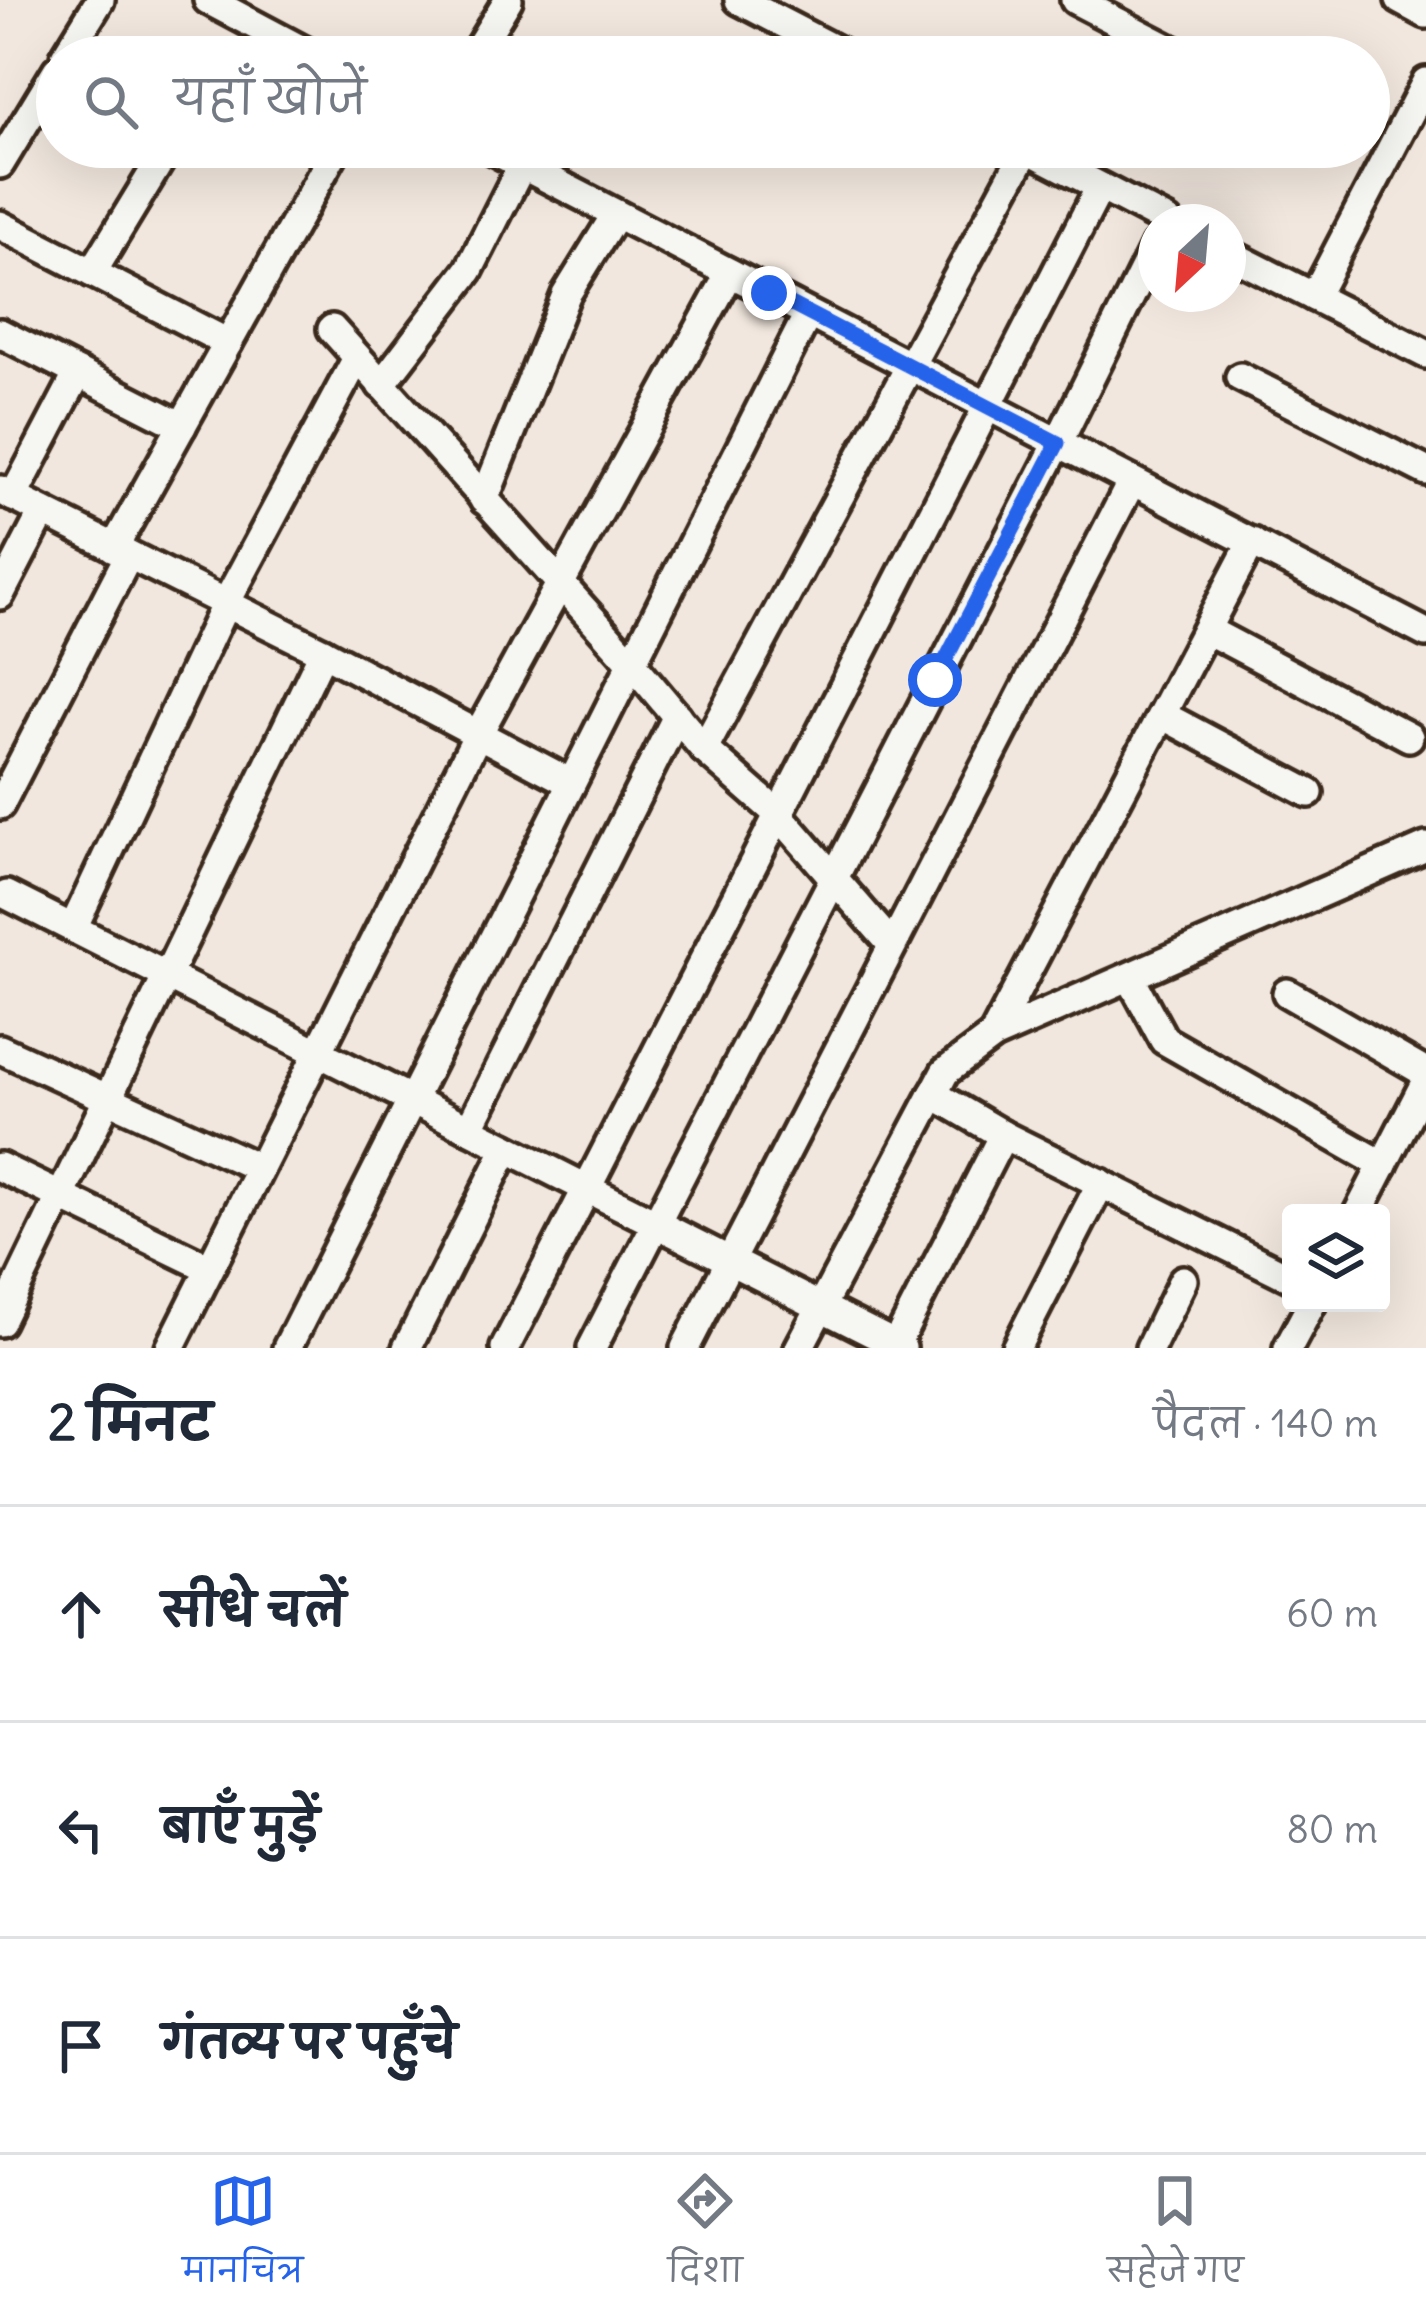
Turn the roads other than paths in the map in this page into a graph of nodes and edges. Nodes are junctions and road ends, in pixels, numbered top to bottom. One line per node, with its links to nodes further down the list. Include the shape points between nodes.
1 (100, 0): 9 (street)
2 (208, 0): 7 (street)
3 (508, 0): 11 (street)
4 (739, 0): 12 (street)
5 (1075, 0): 13 (street)
6 (1400, 0): 8 (street)
7 (252, 10): 10 (street)
8 (1426, 14)
9 (78, 36)
10 (287, 36)
11 (486, 36)
12 (808, 36)
13 (1144, 36)
14 (1426, 82): 16 (street)
15 (36, 105): 17 (street)
16 (1390, 150)
17 (0, 164)
18 (156, 168): 30 (street)
19 (326, 168): 37 (street)
20 (521, 168): 43 (street, via 469,270)
21 (529, 168): 27 (street)
22 (1014, 168): 40 (street)
23 (1063, 168): 25 (street)
24 (1381, 168): 33 (street)
25 (1100, 187): 26 (street); 44 (street)
26 (1138, 207)
27 (616, 214): 31 (street); 50 (street, via 566,295)
28 (0, 225): 30 (street)
29 (1246, 262): 33 (street)
30 (92, 273): 37 (street)
31 (730, 273): 34 (street); 54 (street)
32 (1138, 281): 46 (street)
33 (1314, 296): 38 (street)
34 (808, 314): 40 (street); 60 (street)
35 (332, 329): 39 (street)
36 (0, 333): 41 (street)
37 (228, 343): 45 (street)
38 (1426, 354)
39 (357, 358): 43 (street); 56 (street)
40 (909, 365): 44 (street); 65 (street)
41 (78, 373): 45 (street); 49 (street)
42 (1240, 377): 47 (street)
43 (381, 385): 50 (street)
44 (988, 406): 46 (street); 69 (street)
45 (182, 426): 53 (street)
46 (1058, 443): 48 (street); 71 (street)
47 (1426, 471)
48 (1132, 482): 52 (street); 74 (street)
49 (6, 494): 51 (street)
50 (484, 500): 54 (street)
51 (44, 512): 53 (street); 55 (street)
52 (1252, 542): 57 (street); 58 (street)
53 (122, 552): 56 (street); 68 (street)
54 (561, 585): 60 (street); 63 (street)
55 (0, 595)
56 (226, 604): 59 (street); 73 (street)
57 (1207, 630): 61 (street); 64 (street)
58 (1426, 632)
59 (323, 652): 63 (street); 75 (street)
60 (632, 663): 62 (street); 66 (street)
61 (1162, 715): 67 (street); 78 (street)
62 (676, 716): 65 (street); 85 (street)
63 (478, 734): 66 (street); 80 (street)
64 (1409, 737)
65 (704, 748): 69 (street)
66 (571, 783): 84 (street)
67 (1309, 793)
68 (0, 805)
69 (778, 814): 71 (street); 92 (street)
70 (1426, 847): 76 (street)
71 (833, 877): 74 (street); 95 (street)
72 (8, 895): 73 (street)
73 (73, 928): 75 (street)
74 (892, 945): 96 (street)
75 (167, 976): 80 (street); 83 (street)
76 (1131, 979): 78 (street); 88 (street, via 1164,1040)
77 (1287, 993): 81 (street)
78 (993, 1036): 82 (street, via 945,1072)
79 (0, 1048): 83 (street)
80 (317, 1052): 84 (street); 90 (street)
81 (1426, 1077): 88 (street)
82 (933, 1094): 86 (street); 100 (street)
83 (108, 1099): 90 (street); 93 (street)
84 (410, 1099): 85 (street); 105 (street)
85 (469, 1129): 87 (street)
86 (1003, 1135): 91 (street); 103 (street)
87 (507, 1148): 92 (street); 106 (street)
88 (1383, 1165): 94 (street)
89 (0, 1167): 93 (street)
90 (259, 1168): 97 (street)
91 (1101, 1183): 98 (street); 111 (street)
92 (587, 1188): 95 (street); 107 (street)
93 (61, 1197): 97 (street); 102 (street)
94 (1363, 1204)
95 (655, 1223): 96 (street); 108 (street)
96 (729, 1260): 100 (street); 109 (street)
97 (209, 1268): 104 (street)
98 (1282, 1274)
99 (1183, 1280): 112 (street)
100 (820, 1306): 103 (street); 110 (street)
101 (1307, 1312): 113 (street)
102 (0, 1322)
103 (897, 1347)
104 (170, 1348)
105 (287, 1348)
106 (407, 1348)
107 (505, 1348)
108 (592, 1348)
109 (685, 1348)
110 (799, 1348)
111 (1016, 1348)
112 (1150, 1348)
113 (1288, 1348)

